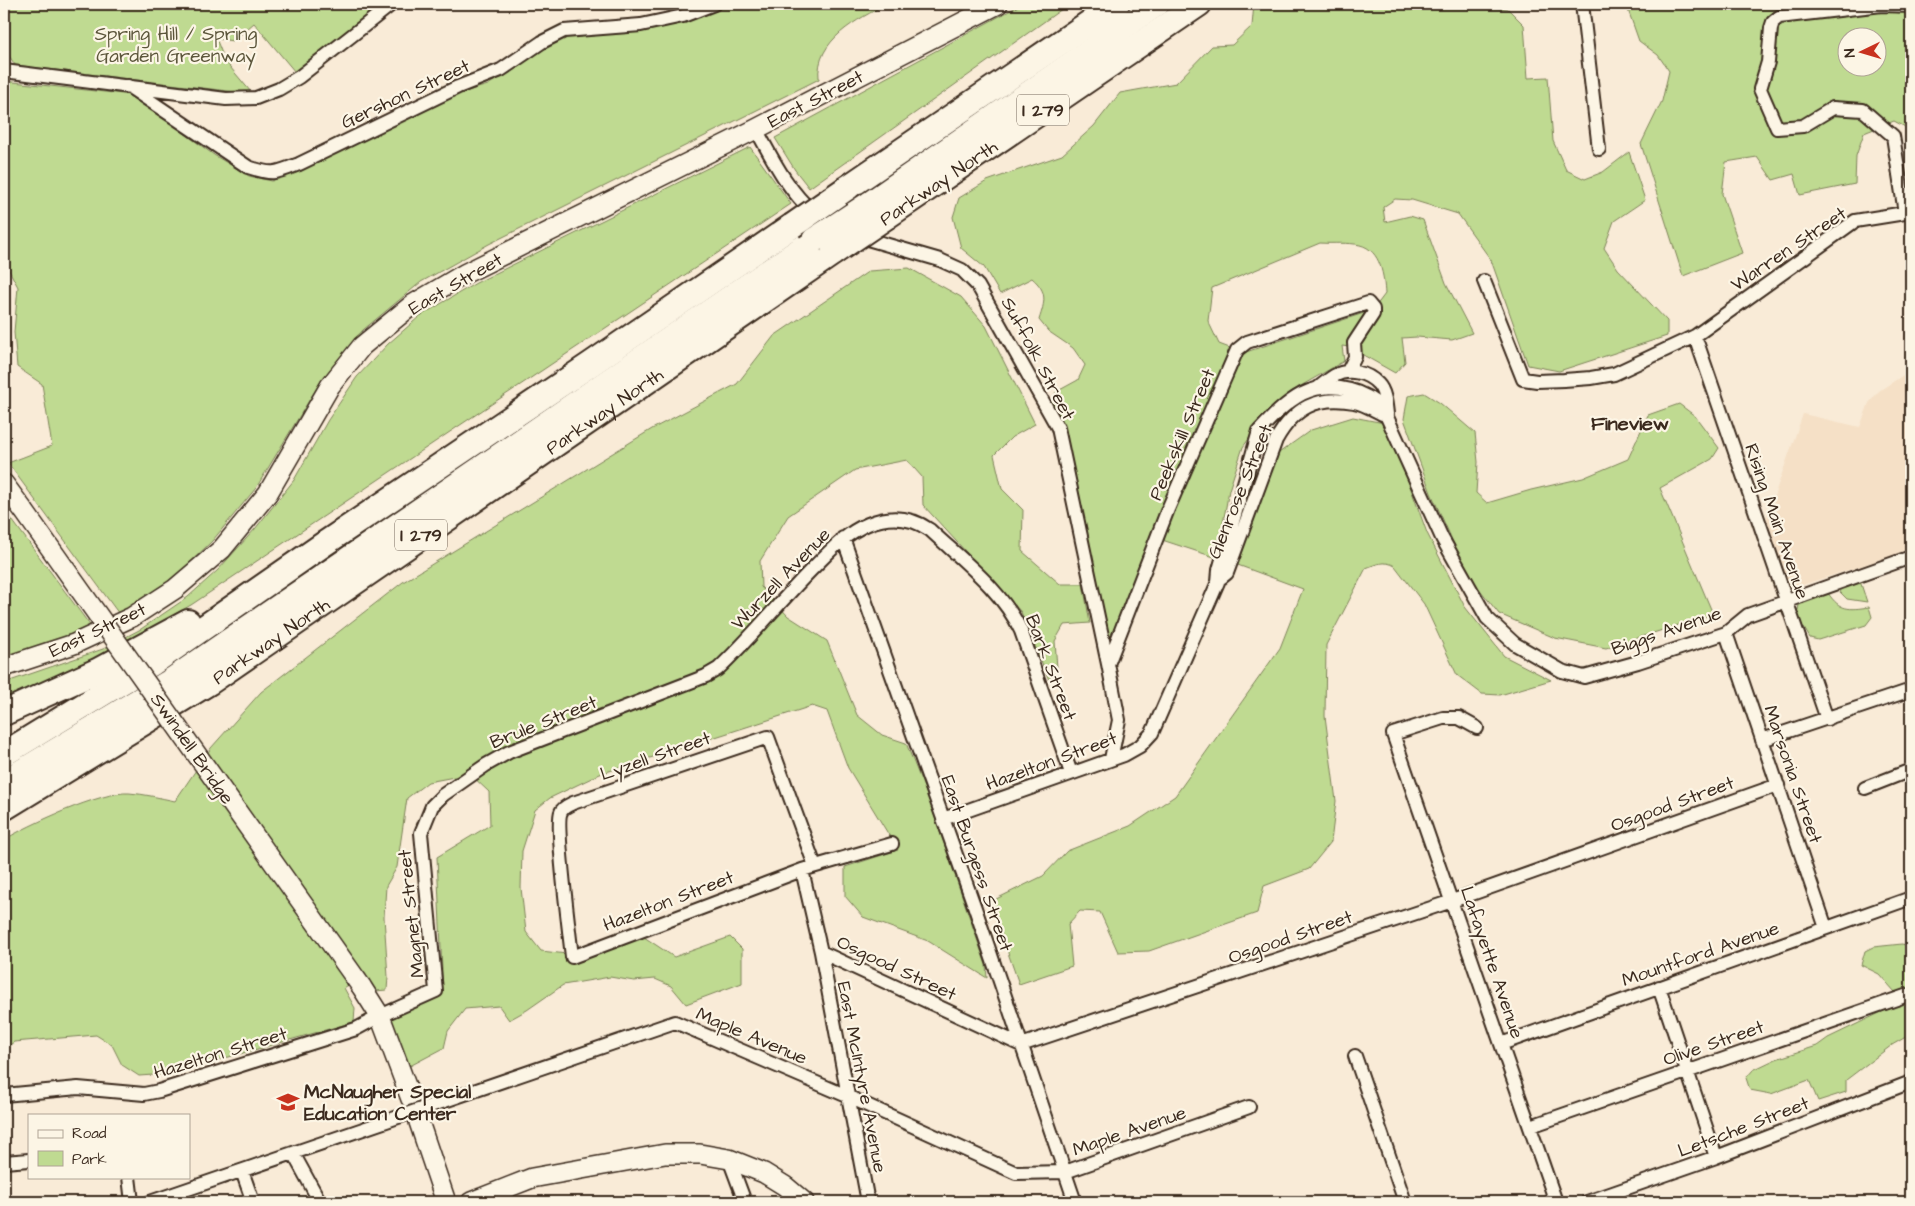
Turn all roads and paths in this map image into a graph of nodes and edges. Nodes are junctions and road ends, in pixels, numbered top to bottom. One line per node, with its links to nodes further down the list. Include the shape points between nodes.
1 (392, 4): 10 (street, via 299,77 256,98 226,99)
2 (714, 4): 10 (street, Gershon Street, via 682,16 641,25 564,31 501,70 458,87 276,174 248,167)
3 (998, 4): 11 (main road, East Street)
4 (1117, 4): 23 (highway, I 279, bridge)
5 (1157, 4): 13 (highway)
6 (1199, 4): 13 (highway, Parkway North / I 279)
7 (1582, 4): 12 (street)
8 (1911, 6): 14 (street, via 1882,5 1779,17 1771,28 1768,62 1760,89 1777,128 1803,126 1833,108 1863,110 1893,136)
9 (4, 71): 10 (street)
10 (128, 86)
11 (756, 128): 28 (street, Suffolk Street, via 779,172 799,199 826,224 870,241 940,260 962,270 978,286 1058,428); 29 (main road, East Street, via 466,273 412,305 362,346 330,386 268,493 222,549 175,589 132,617 74,644)
12 (1599, 149)
13 (878, 210): 41 (highway, bridge, via 814,240 170,682); 44 (highway, Parkway North / I 279, bridge, via 833,254 210,682)
14 (1908, 212): 16 (street, Warren Street, via 1855,221)
15 (1484, 281): 16 (street, Warren Street, via 1523,378 1564,380 1614,374)
16 (1695, 336): 26 (street, Rising Main Avenue)
17 (1348, 371): 18 (street, via 1334,376); 19 (street, via 1367,375 1379,384); 28 (street, Peekskill Street, via 1355,357 1354,343 1373,314 1374,310 1368,303 1247,342 1237,350 1168,509)
18 (1318, 388): 19 (street, Glenrose Street, via 1352,390 1377,403); 25 (street, Glenrose Street, via 1289,402 1259,432)
19 (1388, 417): 25 (street, Glenrose Street, via 1355,402 1320,402 1295,413 1276,440 1227,573); 31 (street, Glenrose Street, via 1442,538 1487,618 1515,644 1562,671)
20 (4, 484): 58 (main road, Swindell Bridge, bridge)
21 (918, 522): 22 (street, Wurzell Avenue, via 885,520 868,524); 40 (street, Bark Street, via 1003,600 1014,615)
22 (843, 538): 30 (street, Wurzell Avenue, via 727,661); 45 (street, East Burgess Street)
23 (324, 544): 33 (highway, via 300,548 210,609 155,641); 37 (highway, I 279, via 153,663)
24 (1911, 557): 26 (street, Biggs Avenue)
25 (1218, 582): 38 (street, Hazelton Street, via 1152,733 1132,751)
26 (1786, 601): 27 (street, Biggs Avenue, via 1748,615); 34 (street, Rising Main Avenue)
27 (1726, 633): 31 (street, Biggs Avenue); 36 (street, Marsonia Street)
28 (1108, 664): 38 (street, Suffolk Street, via 1119,720)
29 (4, 667)
30 (706, 676): 46 (street, Brule Street, via 509,752 437,800)
31 (1584, 677)
32 (1911, 690): 34 (street)
33 (4, 713)
34 (1827, 719): 36 (street)
35 (1477, 728): 51 (street, Lafayette Avenue, via 1458,718 1444,718 1393,734)
36 (1762, 740): 42 (street, Marsonia Street)
37 (4, 754)
38 (1111, 759): 40 (street, Hazelton Street)
39 (1911, 770): 43 (street)
40 (1072, 773): 45 (street, Hazelton Street)
41 (4, 782)
42 (1778, 785): 51 (street, Osgood Street); 52 (street, Marsonia Street)
43 (1864, 788)
44 (4, 808)
45 (943, 819): 60 (street, East Burgess Street)
46 (421, 833): 56 (street, Magnet Street)
47 (892, 844): 48 (street, Hazelton Street)
48 (815, 866): 49 (street, Hazelton Street); 54 (street, Lyzell Street, via 768,736 574,803 564,808 560,816)
49 (802, 870): 53 (street, East McIntyre Avenue); 54 (street, Hazelton Street)
50 (1911, 898): 52 (street, Mountford Avenue)
51 (1452, 901): 59 (street, Lafayette Avenue); 60 (street, Osgood Street)
52 (1826, 928): 55 (street, Mountford Avenue)
53 (821, 952): 60 (street, Osgood Street); 65 (street, East McIntyre Avenue)
54 (572, 957)
55 (1659, 987): 59 (street, Mountford Avenue); 62 (street)
56 (436, 990): 58 (street, Hazelton Street)
57 (1908, 995): 62 (street, Olive Street)
58 (380, 1016): 64 (street, Hazelton Street, via 356,1029 159,1091 144,1094 78,1088); 67 (main road, Swindell Bridge)
59 (1501, 1044): 68 (street, Lafayette Avenue)
60 (1021, 1045): 75 (street, East Burgess Street)
61 (1355, 1056): 87 (street)
62 (1686, 1071): 68 (street, Olive Street); 70 (street)
63 (1911, 1082): 70 (street, Letsche Street)
64 (4, 1095)
65 (847, 1096): 67 (street, Maple Avenue, via 675,1022); 75 (street, Maple Avenue, via 1016,1172); 85 (street, East McIntyre Avenue)
66 (1249, 1107): 75 (street, Maple Avenue)
67 (415, 1111): 69 (street, Maple Avenue); 81 (main road, Swindell Bridge)
68 (1531, 1126): 88 (street, Lafayette Avenue)
69 (293, 1153): 74 (street, Maple Avenue); 80 (street)
70 (1716, 1157): 89 (street, Letsche Street)
71 (730, 1159): 82 (main road, via 700,1154 665,1154 532,1178); 83 (street); 84 (main road, via 764,1173)
72 (28, 1160): 73 (street)
73 (4, 1162)
74 (242, 1170): 78 (street, Maple Avenue); 79 (street)
75 (1065, 1172): 86 (street, East Burgess Street)
76 (129, 1178): 77 (street)
77 (132, 1202)
78 (150, 1202)
79 (253, 1202)
80 (320, 1202)
81 (446, 1202)
82 (471, 1202)
83 (745, 1202)
84 (804, 1202)
85 (868, 1202)
86 (1075, 1202)
87 (1405, 1202)
88 (1556, 1202)
89 (1587, 1202)

